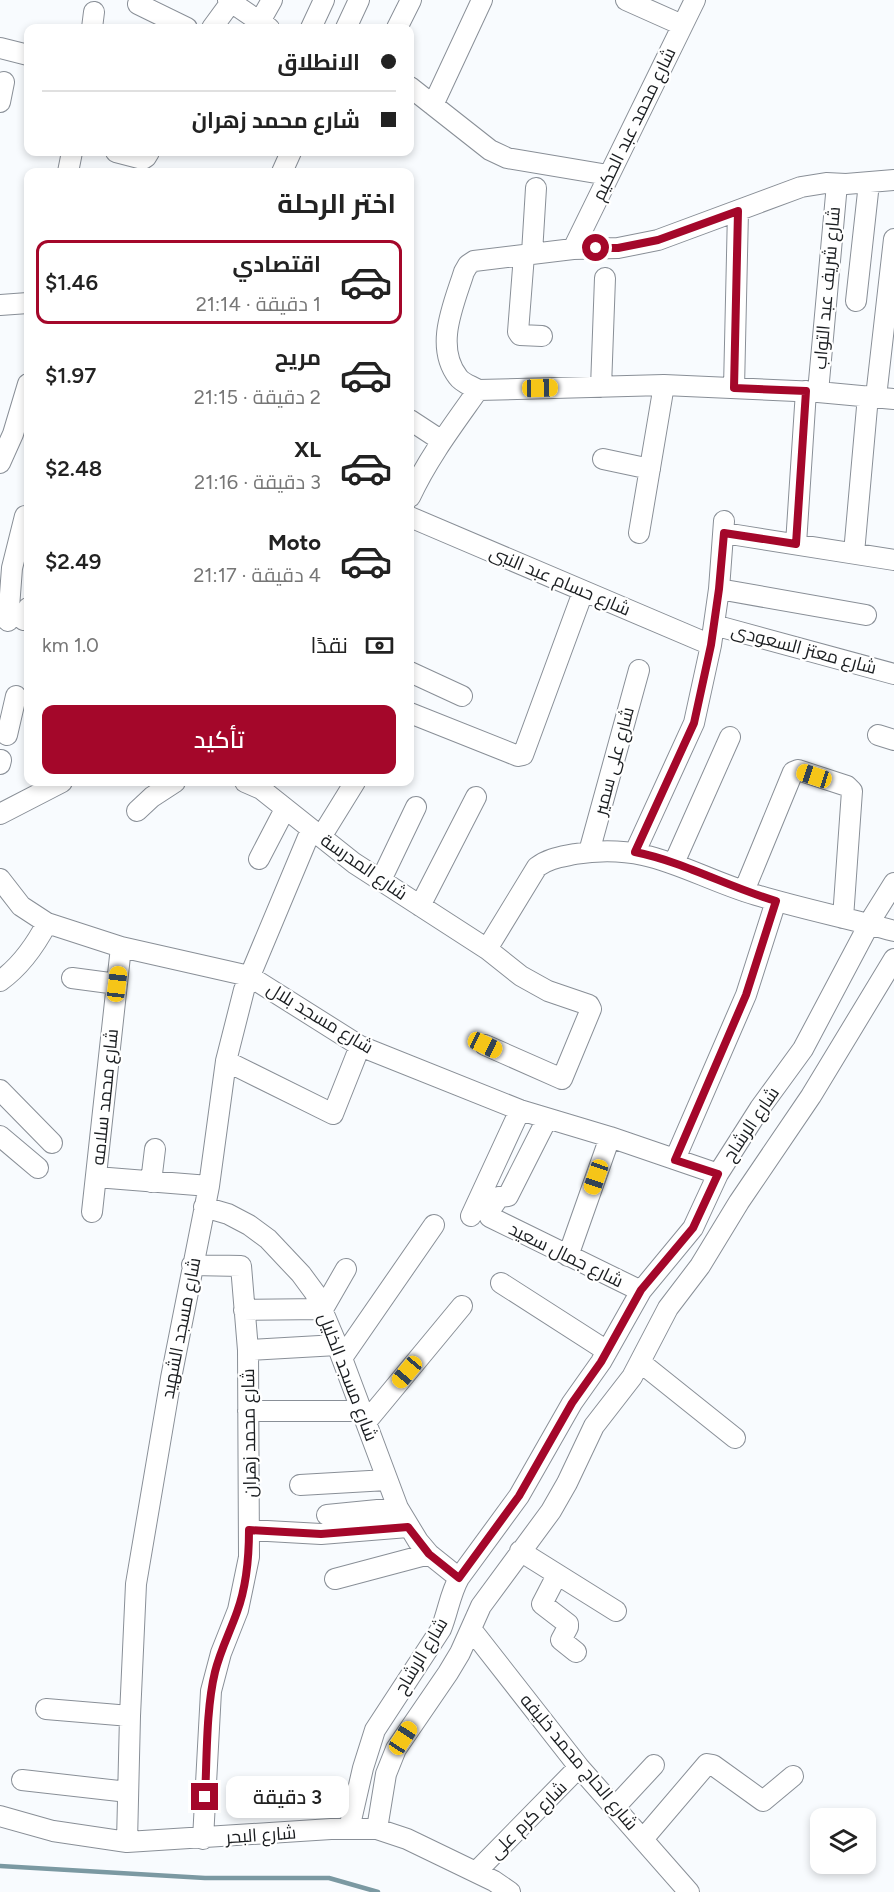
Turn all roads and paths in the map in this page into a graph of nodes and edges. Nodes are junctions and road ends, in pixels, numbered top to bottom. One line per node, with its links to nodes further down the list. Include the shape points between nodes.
1 (272, 0): 13 (street)
2 (324, 0): 14 (street)
3 (359, 0): 15 (street)
4 (411, 0): 16 (street)
5 (482, 0): 23 (street)
6 (626, 0): 17 (street)
7 (695, 0): 17 (street, شارع محمد عبد الحكيم)
8 (229, 1): 11 (street); 12 (street)
9 (138, 4): 10 (street)
10 (180, 24)
11 (215, 24)
12 (261, 24)
13 (266, 24)
14 (313, 24)
15 (348, 24)
16 (399, 24)
17 (682, 25): 26 (street, شارع محمد عبد الحكيم)
18 (0, 48): 19 (street)
19 (24, 54)
20 (4, 82): 22 (street)
21 (414, 90): 23 (street)
22 (0, 102)
23 (433, 105): 26 (street, via 490,150 507,158)
24 (131, 156): 25 (street)
25 (146, 156)
26 (608, 176): 33 (street, شارع محمد عبد الحكيم)
27 (894, 180): 28 (street)
28 (869, 183): 29 (street); 36 (street)
29 (837, 184): 31 (street, via 801,187); 44 (street, شارع شريف عبد التواب)
30 (536, 188): 34 (street)
31 (738, 211): 33 (street, via 658,240 618,248); 42 (street)
32 (894, 239): 46 (street)
33 (573, 249): 34 (street)
34 (528, 254): 39 (street, via 518,332); 43 (street, via 474,261 464,272 446,338 449,359 459,379)
35 (605, 278): 41 (street)
36 (856, 301)
37 (24, 303): 38 (street)
38 (0, 305)
39 (542, 336)
40 (664, 386): 41 (street); 42 (street); 52 (street)
41 (601, 387): 43 (street)
42 (734, 388): 44 (street)
43 (478, 390): 49 (street)
44 (812, 392): 46 (street); 57 (street, شارع شريف عبد التواب)
45 (24, 393): 48 (street)
46 (879, 397): 58 (street)
47 (414, 423): 49 (street)
48 (6, 432): 51 (street)
49 (442, 441): 53 (street)
50 (603, 459): 52 (street)
51 (0, 463)
52 (650, 469): 55 (street)
53 (414, 474)
54 (414, 519): 61 (street, شارع حسام عبد النبى)
55 (639, 533)
56 (23, 544): 63 (street, via 12,568)
57 (796, 544): 58 (street); 60 (street, via 724,527)
58 (854, 554): 59 (street)
59 (894, 560)
60 (719, 589): 62 (street); 64 (street)
61 (583, 592): 65 (street, شارع حسام عبد النبى); 71 (street, via 524,753 518,756)
62 (866, 615)
63 (20, 616)
64 (714, 625): 65 (street); 68 (street, شارع معتز السعودى)
65 (711, 645): 85 (street, via 694,723)
66 (639, 670): 84 (street, شارع على سمير)
67 (414, 674): 70 (street)
68 (894, 674)
69 (15, 696): 72 (street)
70 (462, 696)
71 (414, 715)
72 (7, 735)
73 (730, 737): 87 (street)
74 (54, 786): 82 (street)
75 (169, 786): 81 (street)
76 (258, 786): 80 (street, شارع المدرسة)
77 (352, 786): 83 (street, شارع مسجد الشهيد)
78 (476, 797): 93 (street)
79 (416, 807): 89 (street)
80 (285, 809): 83 (street, شارع المدرسة); 86 (street)
81 (137, 811)
82 (0, 814)
83 (316, 834): 89 (street, شارع المدرسة); 100 (street, شارع مسجد الشهيد)
84 (589, 852): 85 (street); 98 (street, via 547,860 537,867)
85 (635, 852): 87 (street)
86 (259, 859)
87 (674, 863): 91 (street)
88 (0, 879): 95 (street, شارع مسجد بلال, via 21,906)
89 (381, 880): 93 (street, شارع المدرسة)
90 (894, 883): 96 (street, شارع الرشاح)
91 (744, 891): 92 (street); 94 (street, via 793,772 798,770 852,791)
92 (776, 901): 94 (street); 114 (street, via 746,995)
93 (420, 906): 98 (street, شارع المدرسة)
94 (843, 918): 96 (street)
95 (47, 923): 97 (street, شارع مسجد بلال); 102 (street, via 24,960)
96 (880, 927): 116 (street, شارع الرشاح)
97 (121, 947): 100 (street, شارع مسجد بلال); 103 (street, شارع محمد سلامه)
98 (487, 949): 104 (street, شارع المدرسة, via 521,976 548,991 589,1005 591,1011 562,1079)
99 (894, 959): 135 (street, شارع الرشاح, via 812,1096 668,1308)
100 (249, 976): 105 (street, شارع مسجد بلال); 106 (street, شارع مسجد الشهيد)
101 (72, 978): 103 (street)
102 (0, 981)
103 (117, 984): 117 (street, شارع محمد سلامه)
104 (485, 1045)
105 (360, 1046): 106 (street, via 333,1114); 108 (street, شارع مسجد بلال)
106 (226, 1061): 119 (street, شارع مسجد الشهيد)
107 (0, 1090): 112 (street)
108 (520, 1110): 109 (street, شارع مسجد بلال); 122 (street)
109 (546, 1119): 111 (street, شارع مسجد بلال); 124 (street, شارع جمال سعيد, via 508,1196 499,1197 489,1215)
110 (0, 1136): 115 (street)
111 (610, 1137): 114 (street, شارع مسجد بلال); 124 (street)
112 (52, 1143)
113 (155, 1149): 118 (street)
114 (675, 1160): 116 (street, شارع مسجد بلال)
115 (38, 1168)
116 (718, 1174): 128 (street, شارع الرشاح, via 693,1228)
117 (96, 1177): 118 (street); 121 (street, شارع محمد سلامه)
118 (151, 1182): 119 (street)
119 (209, 1186): 120 (street, شارع مسجد الشهيد)
120 (204, 1207): 125 (street, شارع مسجد الشهيد); 130 (street, شارع مسجد الخليل, via 228,1214 268,1239 301,1274)
121 (92, 1212)
122 (471, 1216)
123 (434, 1225): 133 (street)
124 (568, 1256): 128 (street, شارع جمال سعيد)
125 (192, 1265): 131 (street, شارع محمد زهران, via 241,1266); 154 (street, شارع مسجد الشهيد, via 137,1577)
126 (346, 1269): 130 (street)
127 (501, 1283): 134 (street)
128 (641, 1290): 134 (street, شارع الرشاح)
129 (462, 1306): 137 (street)
130 (323, 1309): 131 (street); 133 (street, شارع مسجد الخليل)
131 (244, 1310): 132 (street, شارع محمد زهران)
132 (248, 1350): 133 (street); 136 (street, شارع محمد زهران)
133 (340, 1352): 137 (street, شارع مسجد الخليل)
134 (605, 1359): 135 (street); 149 (street, شارع الرشاح, via 572,1403)
135 (633, 1371): 138 (street); 145 (street, شارع الرشاح, via 594,1426 551,1511)
136 (249, 1411): 137 (street); 144 (street, شارع محمد زهران)
137 (364, 1416): 139 (street, شارع مسجد الخليل)
138 (735, 1438)
139 (387, 1480): 140 (street); 141 (street, شارع مسجد الخليل)
140 (300, 1485)
141 (398, 1508): 142 (street); 143 (street, شارع مسجد الخليل)
142 (327, 1515)
143 (408, 1527): 144 (street, via 321,1534); 146 (street, شارع مسجد الخليل)
144 (249, 1530): 165 (street, شارع محمد زهران, via 245,1584 211,1691)
145 (520, 1551): 147 (street); 149 (street, شارع الرشاح)
146 (429, 1554): 148 (street); 149 (street, شارع مسجد الخليل)
147 (557, 1575): 150 (street); 152 (street, via 542,1604 568,1623 561,1640)
148 (335, 1578)
149 (465, 1593): 151 (street, شارع الرشاح); 157 (street, شارع الرشاح, via 375,1730)
150 (616, 1611)
151 (471, 1629): 156 (street, شارع الحاج محمد خليفه); 157 (street, شارع الرشاح, via 448,1673 396,1749)
152 (576, 1652)
153 (46, 1709): 154 (street)
154 (130, 1716): 160 (street, شارع مسجد الشهيد)
155 (654, 1765): 161 (street)
156 (579, 1767): 161 (street, شارع الحاج محمد خليفه); 168 (street, شارع كرم على)
157 (374, 1771): 163 (street, شارع الرشاح); 164 (street, شارع الرشاح)
158 (793, 1776): 166 (street, via 763,1801 707,1764)
159 (22, 1780): 160 (street)
160 (128, 1792): 167 (street, شارع مسجد الشهيد)
161 (615, 1807): 166 (street, شارع الحاج محمد خليفه)
162 (0, 1816): 167 (street, شارع البحر, via 53,1832)
163 (349, 1829): 164 (street, شارع البحر); 165 (street, شارع البحر)
164 (377, 1829): 168 (street, شارع البحر)
165 (203, 1839): 167 (street, شارع البحر)
166 (643, 1839): 170 (street, شارع الحاج محمد خليفه)
167 (127, 1842)
168 (476, 1872): 169 (street, شارع البحر)
169 (510, 1892)
170 (689, 1892)

